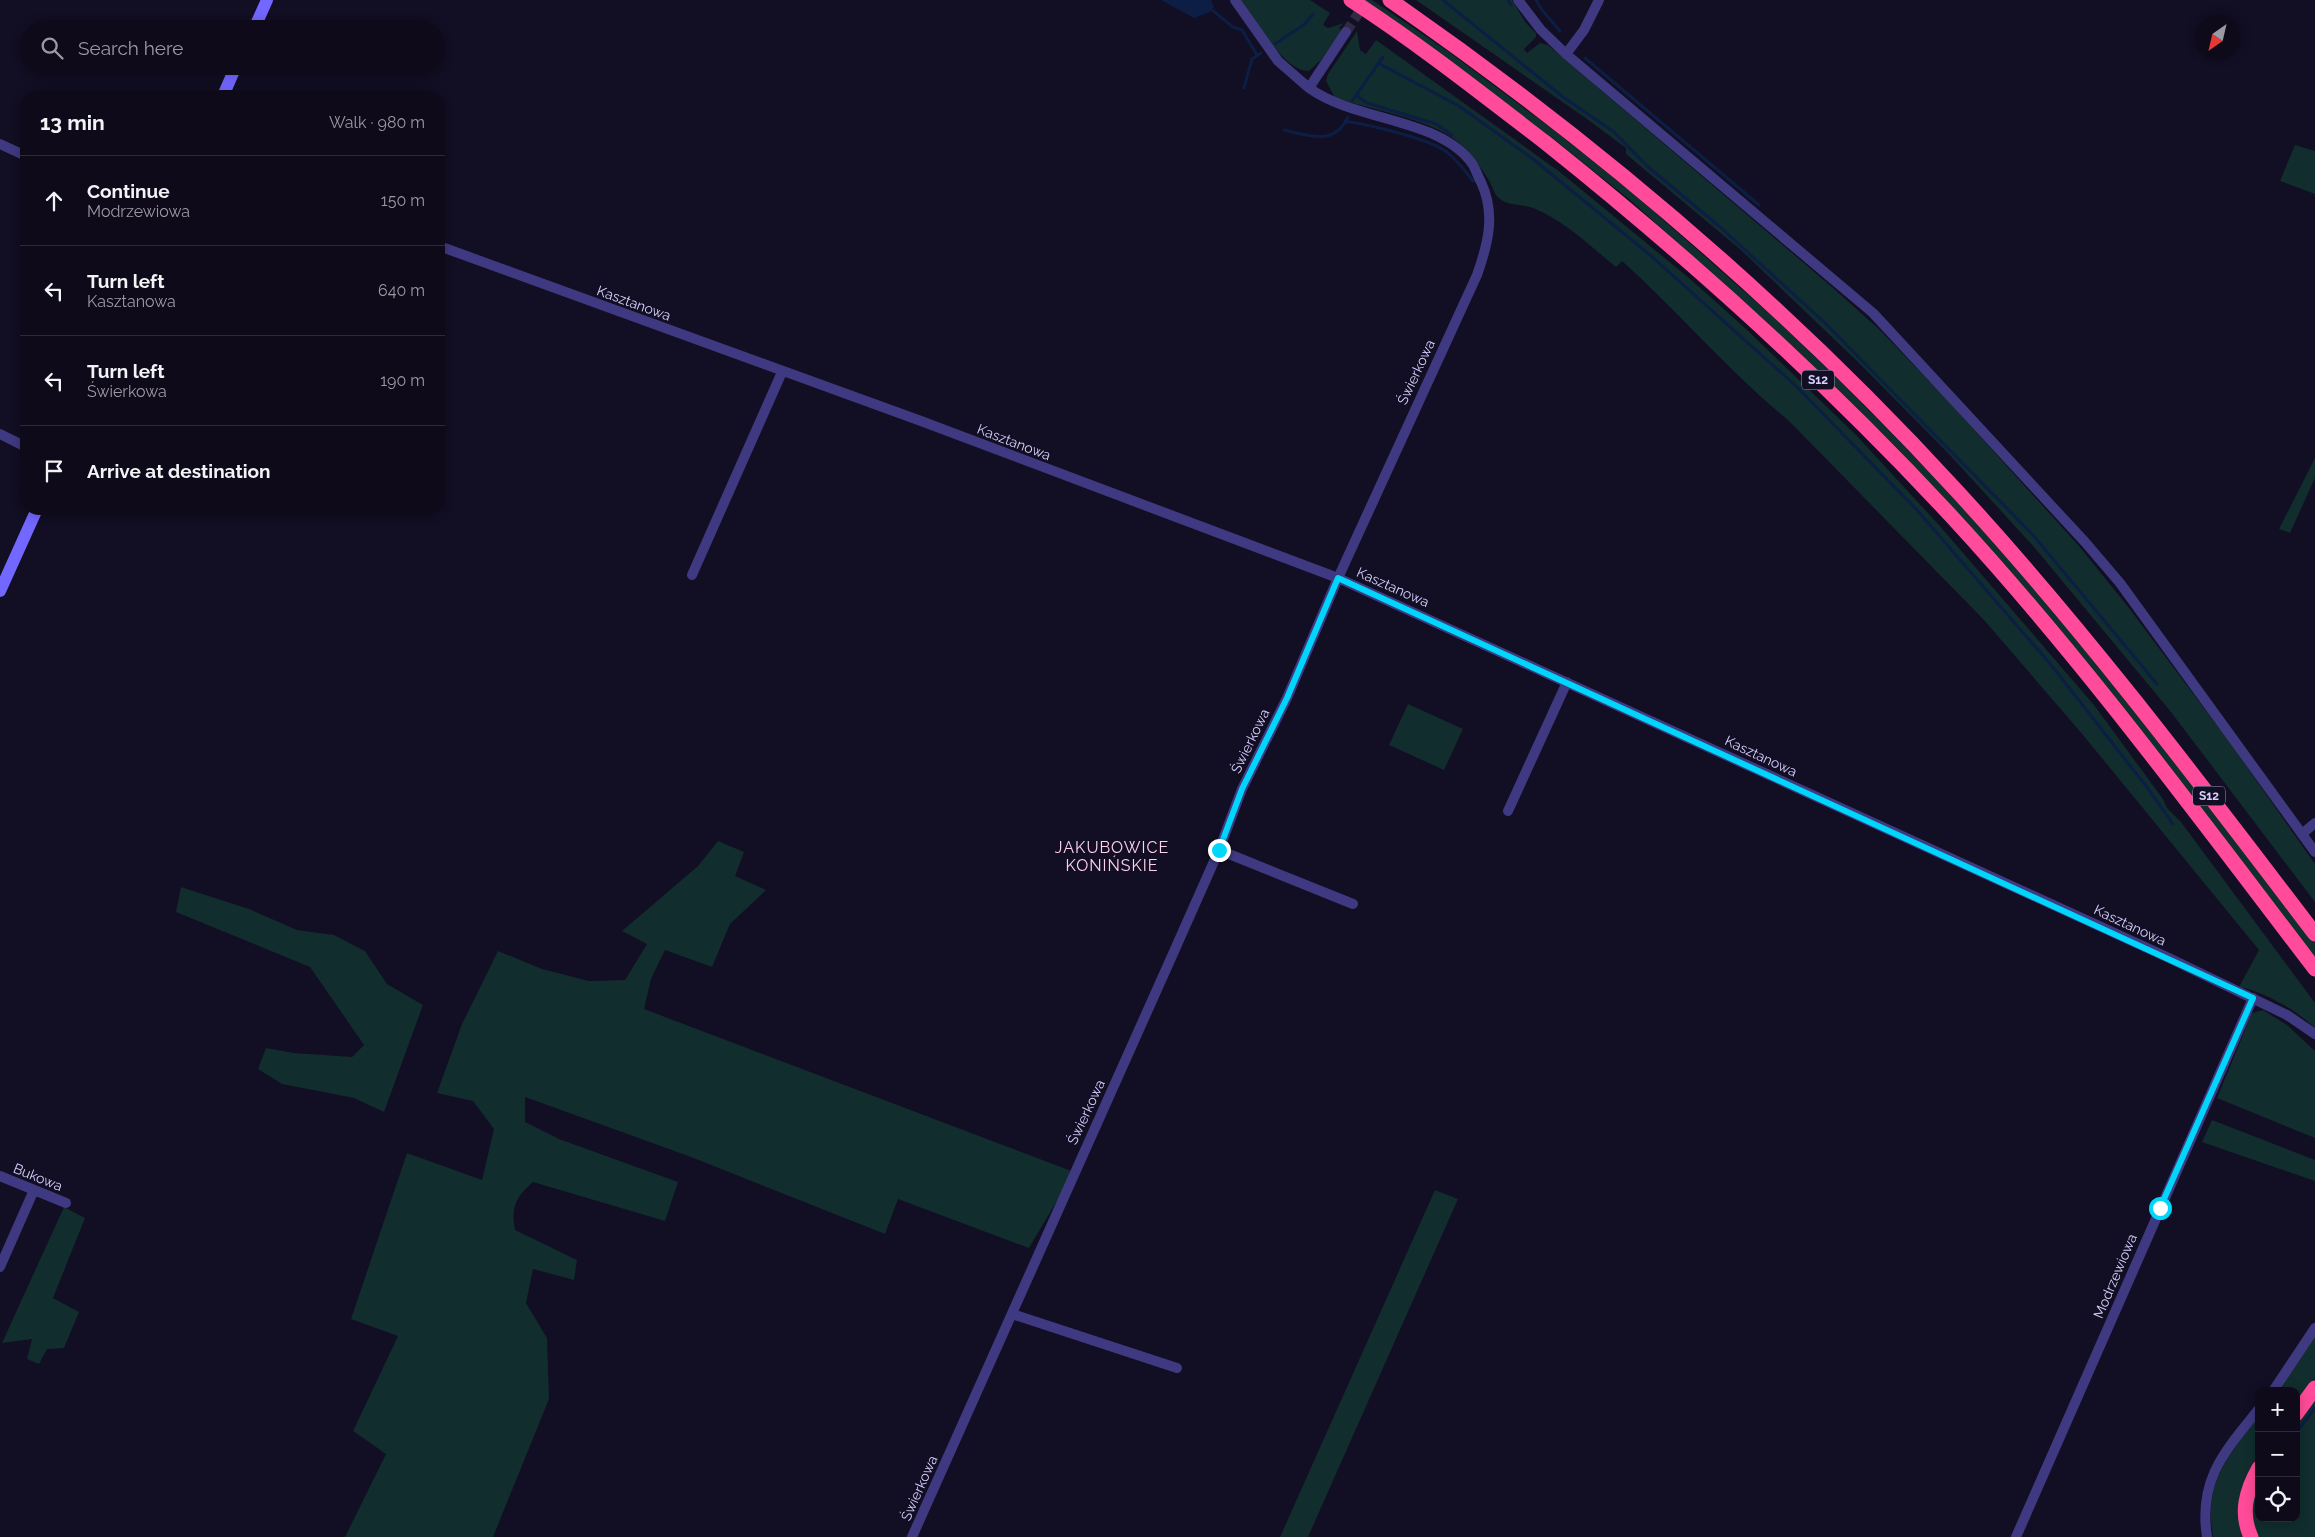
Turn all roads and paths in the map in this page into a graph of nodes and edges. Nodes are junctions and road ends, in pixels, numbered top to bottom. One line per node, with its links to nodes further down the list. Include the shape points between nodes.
1 (267, 0): 7 (street)
2 (1235, 0): 11 (street, Świerkowa, via 1278,61)
3 (1351, 0): 31 (highway, S12, via 1464,79 1617,201 1753,319 1848,410 1952,517 2050,630)
4 (1390, 0): 30 (highway, S12, via 1505,83 1661,209 1779,314 1898,430 1962,497 2073,624)
5 (1518, 0): 9 (street, via 1541,30)
6 (1599, 0): 9 (street, via 1584,30)
7 (258, 20)
8 (1346, 32): 11 (street)
9 (1566, 54): 26 (street, via 1886,326 2079,534 2120,583)
10 (232, 75): 12 (street)
11 (1309, 88): 21 (street, Świerkowa, via 1337,104 1430,132 1462,152 1484,190 1490,229 1477,275)
12 (226, 90)
13 (0, 144): 14 (street)
14 (20, 153)
15 (445, 248): 16 (street, Kasztanowa)
16 (782, 372): 20 (street); 21 (street, Kasztanowa)
17 (0, 434): 18 (street)
18 (20, 444)
19 (34, 515): 22 (street)
20 (692, 575)
21 (1338, 578): 23 (street, Kasztanowa); 27 (street, Świerkowa, via 1287,698 1242,789)
22 (0, 591)
23 (1567, 682): 24 (street); 32 (street, Kasztanowa)
24 (1508, 811)
25 (2315, 822): 26 (street)
26 (2302, 834): 28 (street)
27 (1219, 850): 29 (street); 38 (street, Świerkowa)
28 (2315, 852)
29 (1353, 904)
30 (2315, 934)
31 (2315, 969)
32 (2253, 998): 33 (street, Kasztanowa, via 2300,1022); 47 (street, Modrzewiowa)
33 (2315, 1034)
34 (0, 1176): 35 (street, Bukowa)
35 (34, 1190): 36 (street, Bukowa); 37 (street)
36 (66, 1202)
37 (0, 1267)
38 (1012, 1314): 40 (street); 46 (street, Świerkowa)
39 (2315, 1328): 41 (street)
40 (1177, 1368)
41 (2276, 1387)
42 (2315, 1388): 43 (highway)
43 (2300, 1409)
44 (2255, 1414): 48 (street, via 2231,1442 2208,1486 2204,1505)
45 (2255, 1476): 49 (highway, via 2245,1505 2245,1519)
46 (912, 1537)
47 (2016, 1537)
48 (2207, 1537)
49 (2251, 1537)

